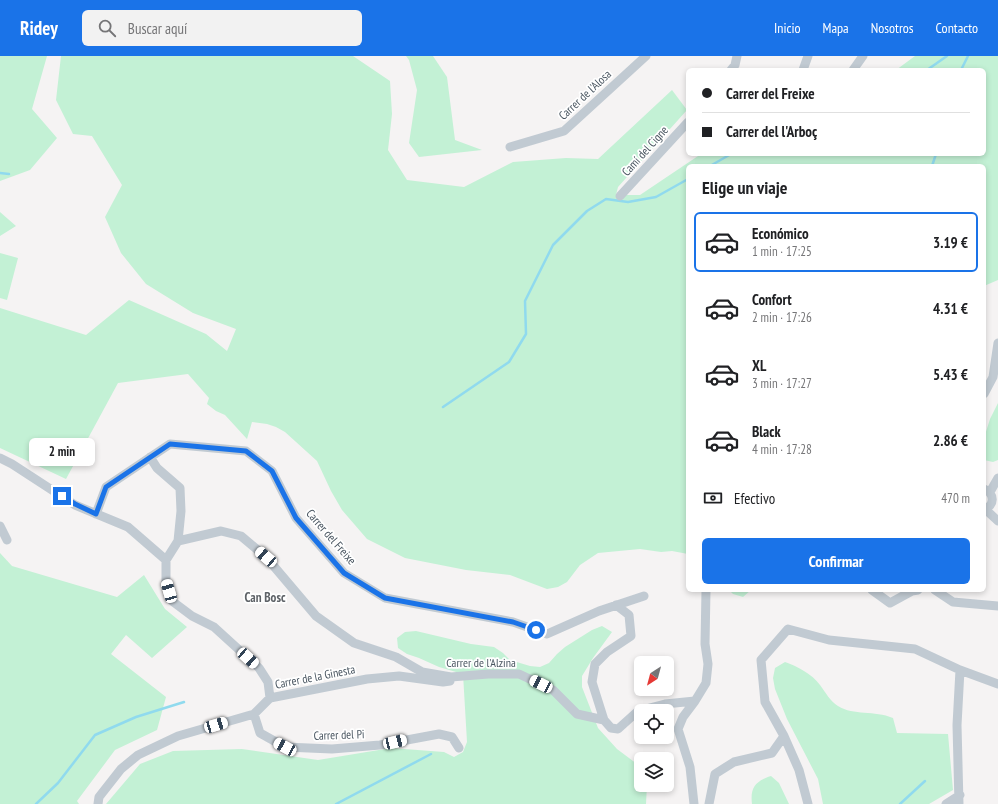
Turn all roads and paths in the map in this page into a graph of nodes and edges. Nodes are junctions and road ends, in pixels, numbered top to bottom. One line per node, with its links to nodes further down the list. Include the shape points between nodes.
1 (646, 56): 9 (street, Carrer de l'Alosa, via 564,131)
2 (737, 56): 5 (street)
3 (808, 56): 6 (street)
4 (863, 56): 7 (street)
5 (733, 68)
6 (804, 68)
7 (854, 68)
8 (686, 124): 10 (street, Camí del Cigne)
9 (510, 147)
10 (620, 196)
11 (998, 343): 12 (street, via 992,376)
12 (986, 390)
13 (150, 457): 19 (street, Carrer del Freixe, via 106,487); 23 (street, via 156,468 180,488); 30 (street, Carrer del Freixe, via 170,444 246,451 272,471 296,518 344,573 385,598 513,622 547,634)
14 (0, 458): 19 (street)
15 (998, 478): 16 (street)
16 (987, 491): 17 (street, via 993,498 992,504)
17 (986, 508)
18 (986, 510): 20 (street)
19 (96, 514): 24 (street, via 128,527)
20 (998, 521)
21 (0, 526): 22 (street)
22 (7, 540)
23 (178, 541): 24 (street); 33 (street, Carrer de l'Alzina, via 221,531 241,536 266,557 316,616 354,643 396,657 422,672)
24 (166, 560): 35 (street, via 166,582 172,601 192,616 214,627 259,668 268,682)
25 (706, 592): 36 (street, via 705,644 708,664 706,683)
26 (875, 592): 27 (street, via 890,603)
27 (912, 592)
28 (938, 592): 31 (street, via 953,602)
29 (644, 596): 30 (street, Carrer del Freixe)
30 (616, 605): 38 (street, via 629,615 631,636 607,652 595,664 592,682)
31 (998, 606)
32 (960, 670): 34 (street); 39 (street, via 915,649 829,640 788,629 762,660 765,702); 41 (street, via 956,725)
33 (451, 677): 35 (street, Carrer de la Ginesta, via 450,681 443,682 399,676 367,679); 38 (street, Carrer de l'Alzina, via 519,674 553,690 577,714)
34 (998, 684)
35 (270, 698): 37 (street, Carrer de la Ginesta)
36 (696, 701): 38 (street, Carrer de l'Alzina, via 665,704 638,711 618,729 612,728); 43 (street, via 683,717 678,729 690,766)
37 (254, 714): 40 (street, Carrer del Pi, via 260,734 285,747 332,749 380,745 439,734 452,737); 42 (street, Carrer de la Ginesta, via 178,736 138,755 121,769 99,797)
38 (604, 720)
39 (784, 736): 44 (street, via 772,753 734,762 716,774); 45 (street, via 799,770)
40 (459, 748)
41 (959, 799): 46 (street)
42 (98, 804)
43 (694, 804)
44 (709, 804)
45 (808, 804)
46 (946, 804)

